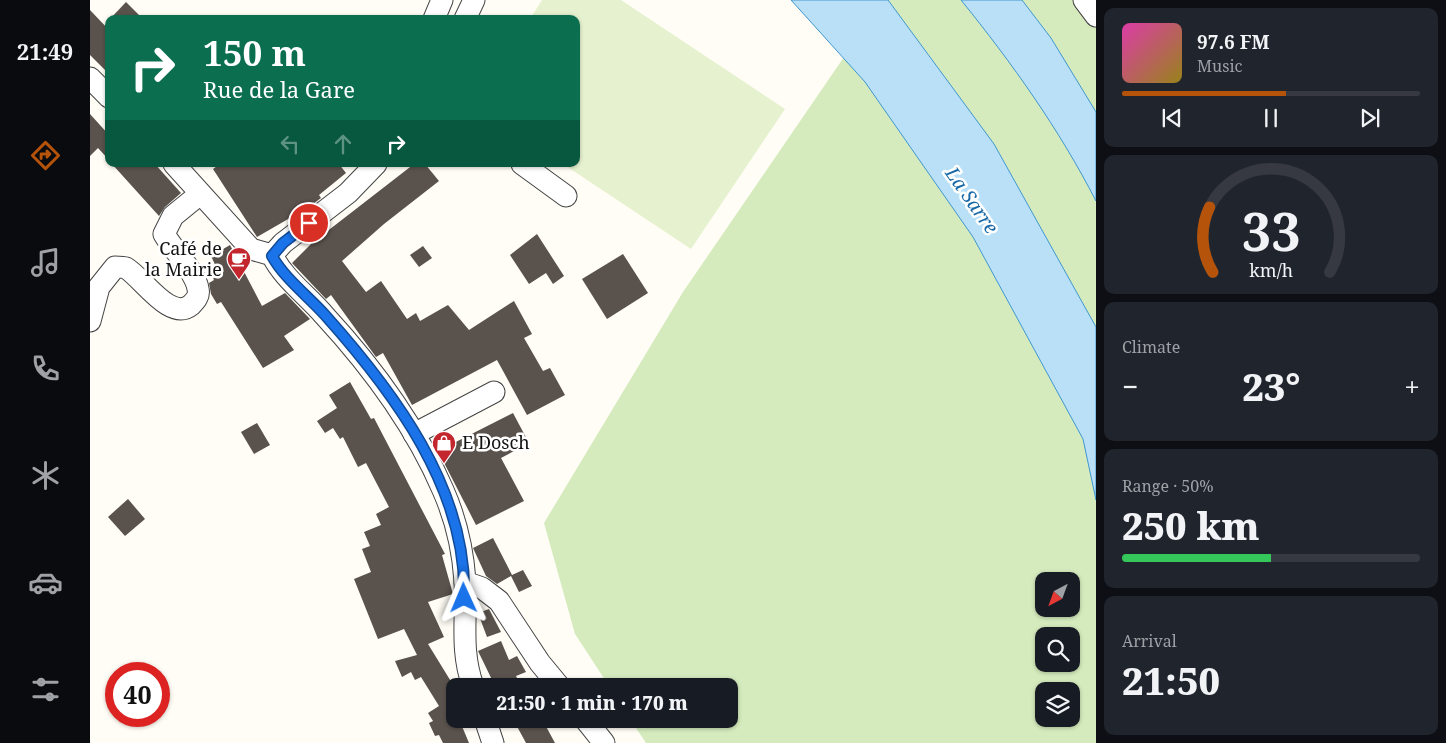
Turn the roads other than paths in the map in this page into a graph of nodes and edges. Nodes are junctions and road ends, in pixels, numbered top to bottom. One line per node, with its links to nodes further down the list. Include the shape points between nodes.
1 (442, 0): 4 (street)
2 (474, 0): 5 (street)
3 (1084, 0): 6 (street)
4 (436, 15)
5 (466, 15)
6 (1096, 16)
7 (90, 78): 8 (street)
8 (105, 93)
9 (177, 167): 12 (street)
10 (373, 167): 14 (street, via 348,193 283,243)
11 (526, 167): 13 (street)
12 (200, 194): 14 (street, via 251,249); 15 (street, via 173,216 164,234 195,280 199,290 197,299 188,307 178,309 166,304 125,268 115,267 99,287)
13 (566, 196)
14 (272, 256): 17 (street, via 385,388)
15 (90, 321)
16 (494, 392): 17 (street)
17 (414, 434): 18 (street, via 444,491 460,545)
18 (465, 582): 19 (street, via 463,631); 20 (street, via 482,588 499,601)
19 (470, 678)
20 (552, 678)
21 (487, 728): 23 (street)
22 (592, 728): 24 (street)
23 (493, 743)
24 (604, 743)

